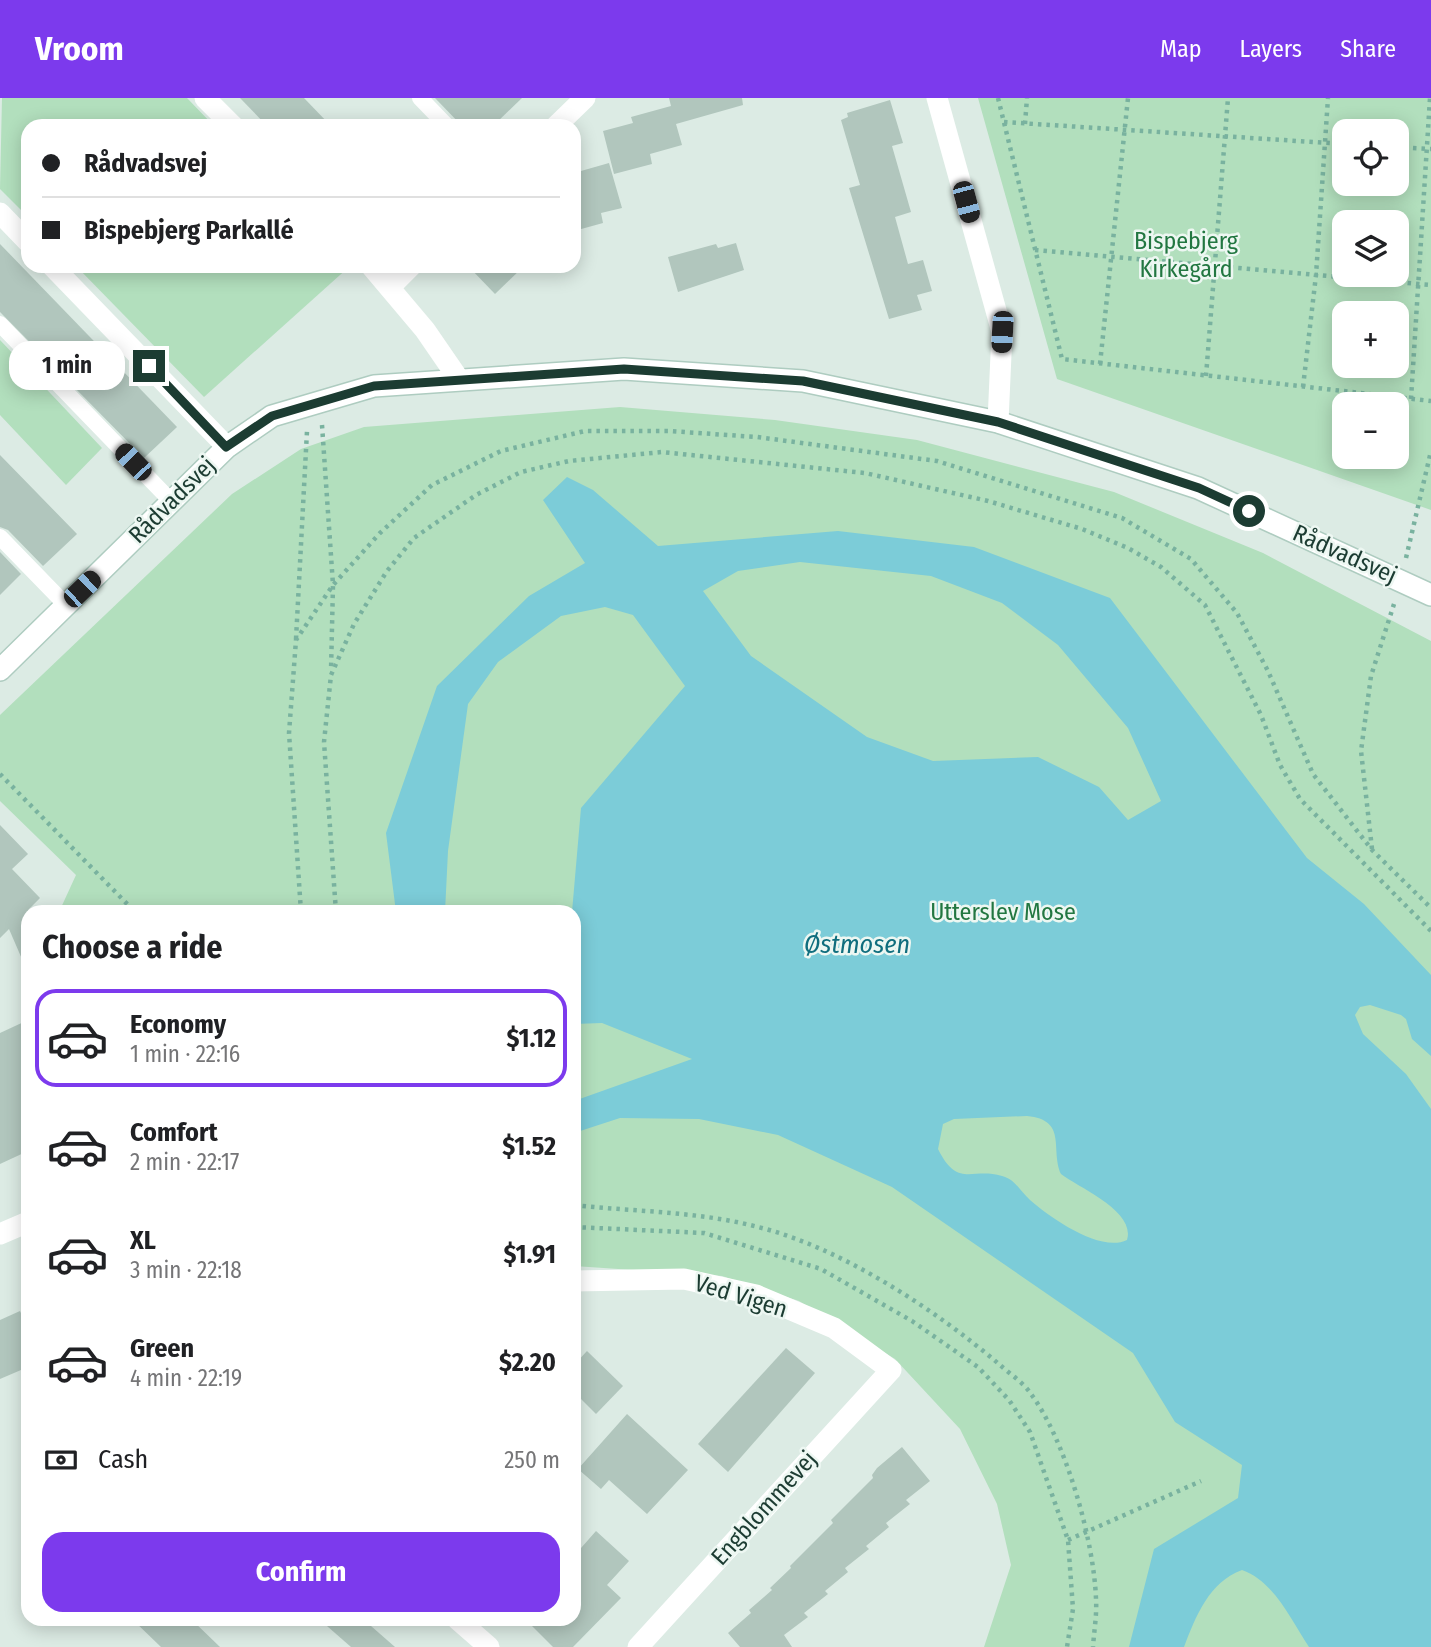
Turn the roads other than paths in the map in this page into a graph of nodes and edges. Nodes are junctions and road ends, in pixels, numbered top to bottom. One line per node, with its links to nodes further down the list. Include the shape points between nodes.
1 (205, 98): 5 (street)
2 (420, 98): 6 (lane)
3 (585, 98): 7 (street)
4 (937, 98): 16 (street, via 1002,332)
5 (226, 119)
6 (440, 119)
7 (563, 119)
8 (0, 213): 9 (street)
9 (21, 235)
10 (59, 273): 17 (street)
11 (378, 273): 13 (street)
12 (404, 273): 13 (street)
13 (391, 286): 15 (street)
14 (0, 324): 18 (lane)
15 (458, 378): 16 (street, Rådvadsvej, via 624,369 803,381); 17 (street, Rådvadsvej, via 374,386 315,402 272,416)
16 (998, 422): 20 (street, Rådvadsvej, via 1199,488)
17 (226, 447): 18 (street, Rådvadsvej)
18 (171, 501): 21 (street, Rådvadsvej)
19 (0, 537): 21 (lane)
20 (1431, 595)
21 (66, 605): 22 (street, Rådvadsvej)
22 (0, 670)
23 (21, 1225): 24 (street)
24 (0, 1234)
25 (581, 1281): 26 (street, Ved Vigen, via 684,1279 755,1295 834,1328)
26 (891, 1370): 29 (street, Engblommevej)
27 (465, 1626): 28 (street)
28 (489, 1647)
29 (638, 1647)

